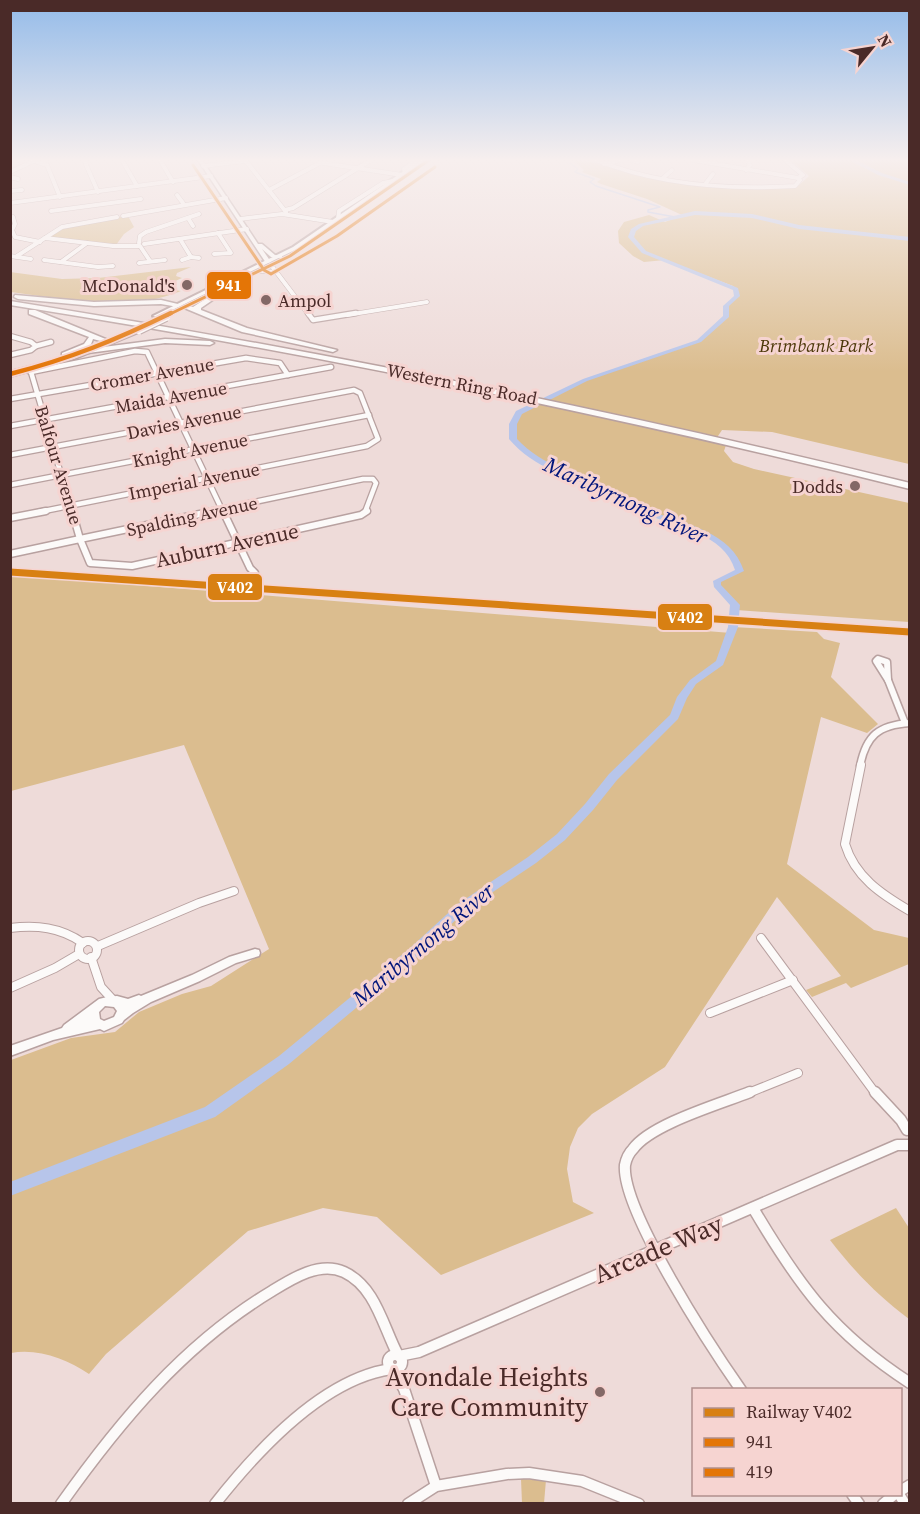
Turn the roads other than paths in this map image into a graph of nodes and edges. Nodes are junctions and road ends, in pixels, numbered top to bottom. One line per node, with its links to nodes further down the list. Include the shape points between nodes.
1 (12, 231): 12 (street, via 15,237)
2 (59, 231): 10 (street)
3 (150, 231): 14 (street, via 140,236)
4 (235, 231): 8 (street)
5 (248, 231): 9 (main road)
6 (319, 231): 21 (main road)
7 (329, 231): 30 (main road)
8 (218, 233): 11 (street); 17 (street)
9 (252, 236): 15 (main road); 30 (main road)
10 (45, 238): 12 (street); 13 (street)
11 (180, 239): 14 (street); 22 (street)
12 (40, 242): 20 (street)
13 (87, 243): 14 (street); 29 (street)
14 (141, 245): 28 (street)
15 (260, 245): 21 (main road); 30 (main road)
16 (237, 252): 17 (street)
17 (231, 253): 18 (street)
18 (214, 254)
19 (10, 256): 20 (street)
20 (16, 256): 24 (street)
21 (280, 256): 30 (main road)
22 (191, 257): 23 (street); 27 (street)
23 (199, 258)
24 (31, 259)
25 (44, 260): 29 (street)
26 (165, 260): 28 (street)
27 (182, 260)
28 (150, 261): 31 (street)
29 (61, 262): 32 (street)
30 (270, 262): 33 (main road); 34 (street); 35 (street); 40 (main road)
31 (139, 263)
32 (113, 266)
33 (261, 271): 34 (street); 36 (main road)
34 (276, 272): 35 (street)
35 (281, 278): 38 (street, via 313,320)
36 (226, 288): 40 (main road); 41 (highway, via 200,304)
37 (10, 297): 40 (highway, via 88,304); 51 (highway, Western Ring Road)
38 (426, 302)
39 (10, 305): 42 (highway); 51 (highway, Western Ring Road)
40 (183, 305): 41 (highway); 44 (main road); 44 (main road, bridge, via 139,330)
41 (197, 312): 51 (highway, via 245,330)
42 (86, 334): 44 (highway); 50 (highway, via 91,339 88,344)
43 (10, 336): 47 (street)
44 (107, 341): 45 (highway); 48 (main road); 50 (main road)
45 (165, 341): 48 (highway); 51 (highway)
46 (51, 342): 47 (street)
47 (36, 346): 49 (street)
48 (88, 351): 50 (main road)
49 (10, 356)
50 (70, 358): 52 (main road); 55 (street, via 143,350)
51 (361, 360): 64 (highway, Western Ring Road); 64 (highway, Western Ring Road)
52 (29, 368): 54 (main road); 57 (street, Balfour Avenue)
53 (331, 368): 56 (street, Maida Avenue)
54 (10, 372)
55 (158, 373): 56 (street, Cromer Avenue, via 246,358 280,363); 57 (street, Cromer Avenue); 58 (street)
56 (288, 375): 58 (street, Maida Avenue)
57 (37, 394): 59 (street, Cromer Avenue); 61 (street, Balfour Avenue)
58 (169, 397): 61 (street, Maida Avenue); 62 (street)
59 (10, 399)
60 (369, 415): 62 (street, Davies Avenue, via 357,390); 66 (street, Knight Avenue); 69 (street, Imperial Avenue, via 378,436 377,441 367,446)
61 (45, 420): 63 (street, Maida Avenue); 65 (street, Balfour Avenue)
62 (181, 422): 65 (street, Davies Avenue); 66 (street)
63 (10, 426)
64 (717, 436): 70 (highway, Western Ring Road); 72 (highway, Western Ring Road)
65 (53, 447): 67 (street, Davies Avenue); 68 (street, Balfour Avenue)
66 (194, 449): 68 (street, Knight Avenue); 69 (street)
67 (10, 454)
68 (62, 475): 71 (street, Knight Avenue); 73 (street, Balfour Avenue)
69 (207, 478): 73 (street, Imperial Avenue); 74 (street)
70 (909, 479)
71 (10, 485)
72 (909, 486)
73 (71, 506): 76 (street, Imperial Avenue); 77 (street, Balfour Avenue)
74 (222, 509): 75 (street, Spalding Avenue, via 373,479 375,485); 77 (street, Spalding Avenue); 78 (street)
75 (365, 514): 78 (street, Auburn Avenue)
76 (10, 518)
77 (80, 539): 79 (street, Spalding Avenue); 80 (street, Balfour Avenue)
78 (237, 543): 80 (street, Auburn Avenue, via 132,566); 81 (street)
79 (10, 554)
80 (88, 562)
81 (255, 573)
82 (888, 680): 83 (street)
83 (907, 723): 85 (street, via 882,730 864,748 844,844 856,872)
84 (234, 891): 89 (street)
85 (909, 911)
86 (10, 928): 88 (street, via 58,929)
87 (761, 938): 94 (street)
88 (83, 943): 89 (street, via 90,941); 91 (street)
89 (98, 946): 92 (street)
90 (255, 953): 96 (main road, via 240,956)
91 (79, 954): 92 (street); 95 (street)
92 (91, 957): 93 (street)
93 (98, 978): 97 (street, via 105,995); 98 (street, via 99,1000)
94 (793, 980): 99 (street); 105 (street, via 884,1104)
95 (10, 988)
96 (150, 998): 97 (main road, via 127,1003); 100 (main road)
97 (115, 1001): 98 (main road, via 104,1001); 100 (main road, via 122,1007)
98 (94, 1009): 101 (main road, via 93,1019); 102 (main road)
99 (710, 1013)
100 (121, 1016): 101 (main road, via 114,1023)
101 (99, 1025): 102 (main road)
102 (53, 1035): 103 (main road)
103 (10, 1051)
104 (798, 1073): 109 (street, via 653,1131 634,1146 624,1167 626,1184)
105 (908, 1130): 107 (street, Arcade Way)
106 (909, 1144): 107 (street, Arcade Way)
107 (897, 1145): 108 (street, Arcade Way)
108 (753, 1208): 109 (street, Arcade Way); 111 (street, via 816,1306 858,1347)
109 (657, 1250): 110 (street, Arcade Way); 112 (street, via 705,1337)
110 (395, 1363): 113 (street); 114 (street, via 372,1300 361,1283 332,1268 305,1272 197,1344 111,1434); 115 (street, Arcade Way, via 296,1416 251,1458)
111 (909, 1383)
112 (740, 1388)
113 (436, 1486): 116 (street); 117 (street, via 529,1473 582,1481)
114 (61, 1503)
115 (215, 1503)
116 (408, 1503)
117 (639, 1503)

